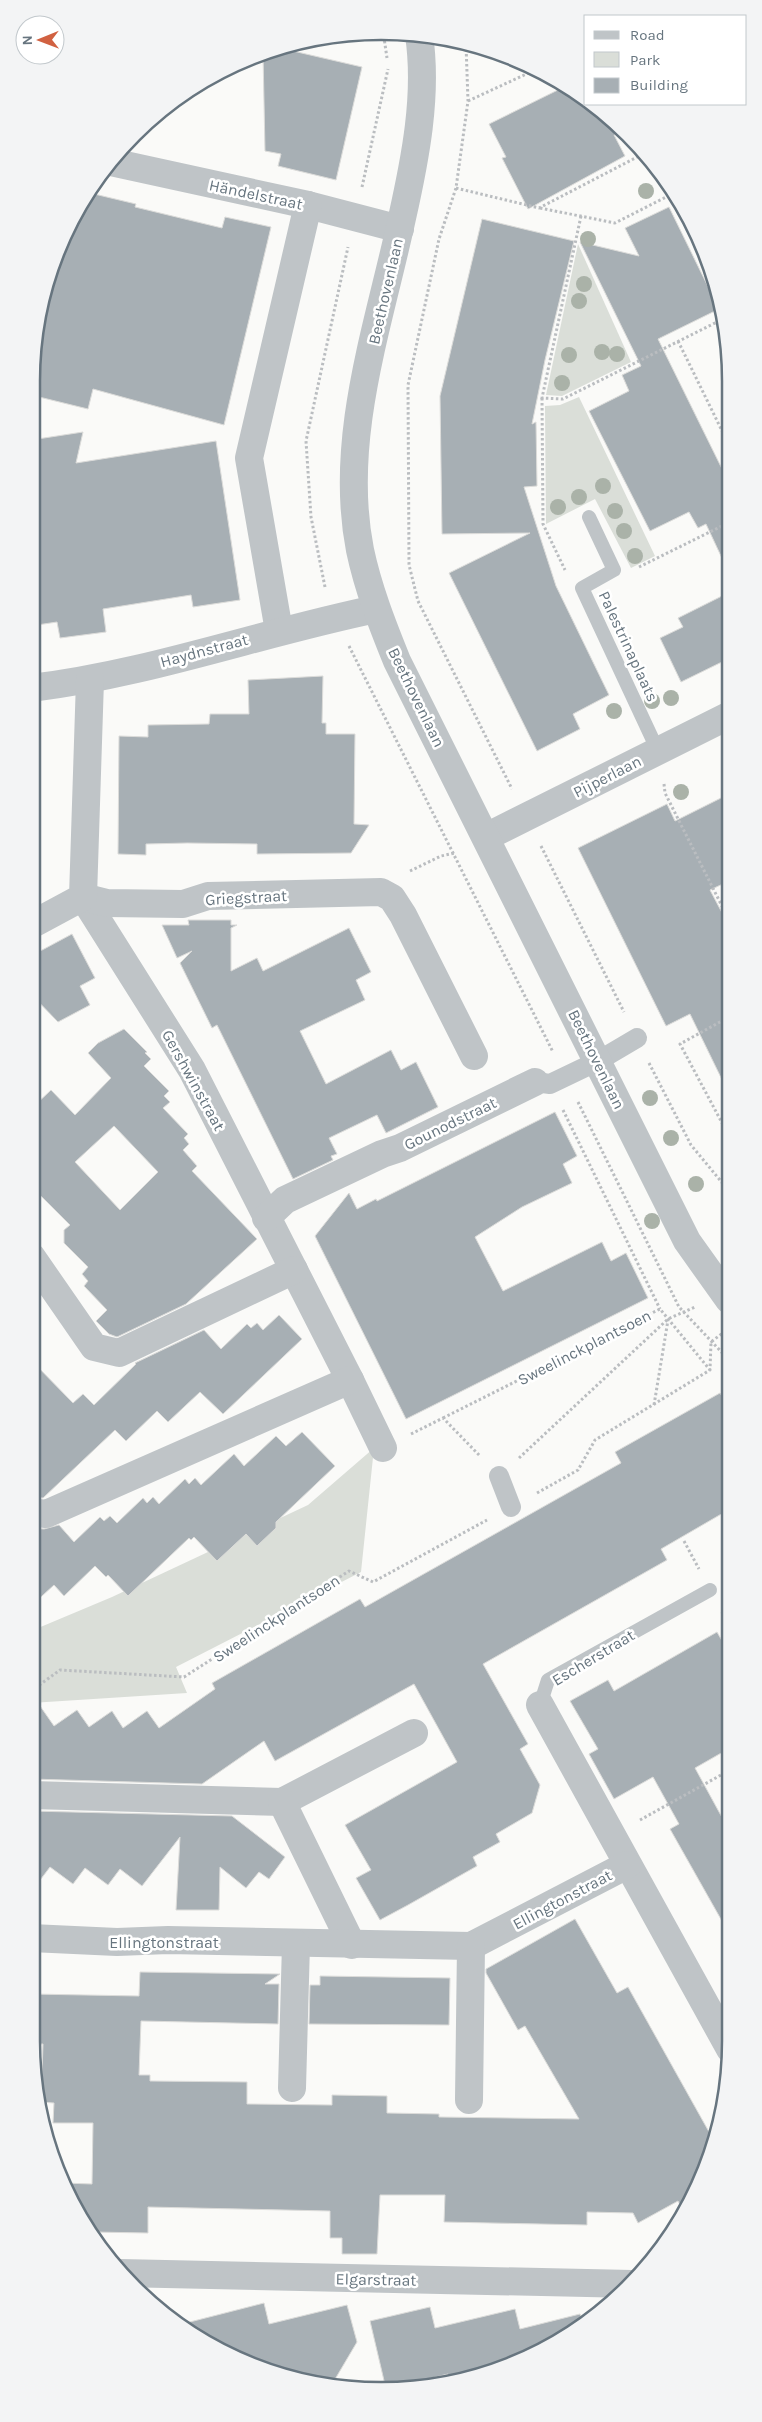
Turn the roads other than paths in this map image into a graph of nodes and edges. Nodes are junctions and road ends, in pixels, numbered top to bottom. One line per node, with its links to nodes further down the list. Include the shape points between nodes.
1 (419, 42): 4 (street, Beethovenlaan, via 420,112)
2 (118, 164): 3 (street, Händelstraat)
3 (308, 205): 4 (street, Händelstraat); 7 (street, via 249,458)
4 (400, 229): 6 (street, Beethovenlaan, via 357,426 354,486 360,549)
5 (589, 517): 11 (lane, Palestrinaplaats, via 614,570 582,588)
6 (376, 609): 7 (street, Haydnstraat); 12 (street, Beethovenlaan, via 397,661)
7 (279, 631): 8 (street, Haydnstraat)
8 (90, 680): 9 (street, Haydnstraat); 13 (street)
9 (40, 688)
10 (722, 719): 11 (street, Pijperlaan)
11 (658, 751): 12 (street, Pijperlaan)
12 (486, 837): 17 (street, Beethovenlaan)
13 (83, 897): 14 (street); 16 (street, Griegstraat, via 107,903 183,904 208,896 381,892 392,898); 19 (street, Gershwinstraat, via 192,1070)
14 (40, 920)
15 (637, 1038): 17 (street, Gounodstraat)
16 (474, 1056)
17 (598, 1061): 18 (street, Gounodstraat); 22 (street, Beethovenlaan)
18 (543, 1083): 19 (street, Gounodstraat, via 285,1200)
19 (266, 1218): 21 (street, Gershwinstraat)
20 (40, 1269): 21 (street, via 94,1347 119,1353)
21 (294, 1270): 23 (street, Gershwinstraat)
22 (722, 1306)
23 (350, 1380): 24 (street, Gershwinstraat); 27 (street, via 46,1514)
24 (383, 1448)
25 (499, 1476): 26 (street)
26 (511, 1507)
27 (40, 1513)
28 (710, 1590): 29 (lane, Escherstraat, via 548,1680)
29 (540, 1705): 33 (street, Escherstraat)
30 (414, 1733): 32 (street)
31 (40, 1795): 32 (street)
32 (282, 1802): 36 (street)
33 (627, 1865): 37 (street, Ellingtonstraat); 38 (street, Escherstraat)
34 (40, 1938): 35 (street, Ellingtonstraat)
35 (296, 1944): 36 (street, Ellingtonstraat); 39 (street)
36 (352, 1945): 37 (street, Ellingtonstraat)
37 (471, 1946): 40 (street)
38 (722, 2035)
39 (292, 2088)
40 (469, 2100)
41 (132, 2273): 42 (street, Elgarstraat)
42 (620, 2284)

